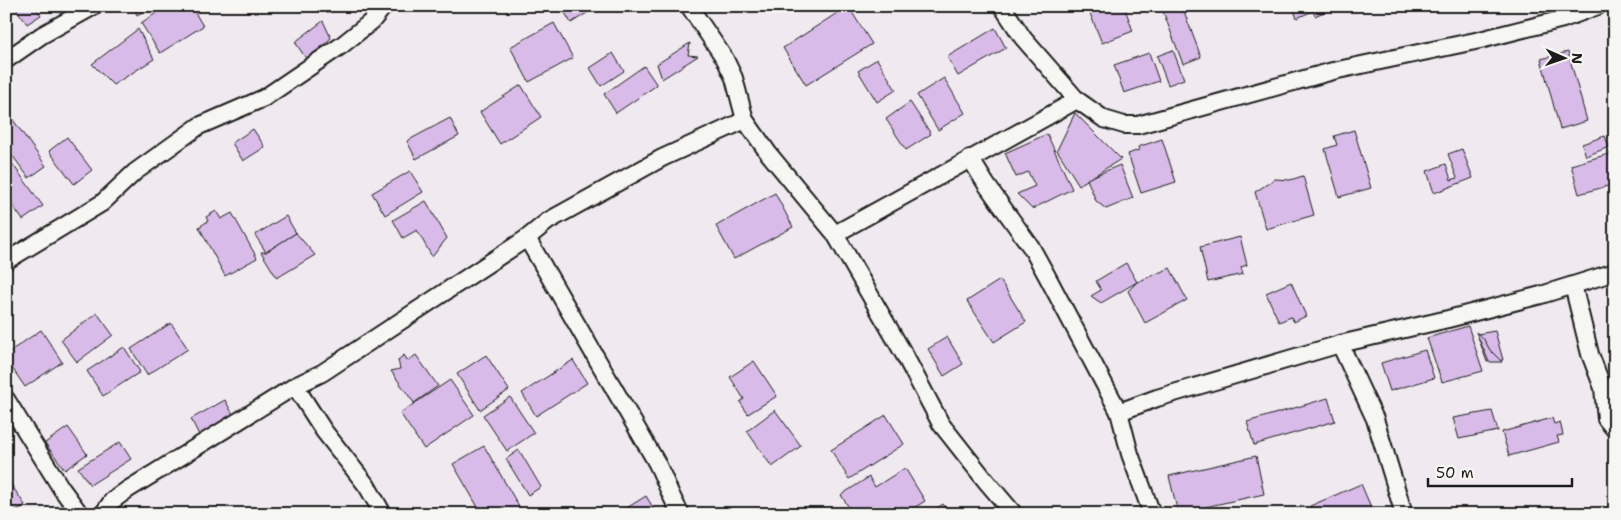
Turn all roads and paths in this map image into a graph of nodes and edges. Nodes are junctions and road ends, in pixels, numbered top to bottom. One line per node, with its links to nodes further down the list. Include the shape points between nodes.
1 (94, 6): 6 (street, via 42,34)
2 (384, 6): 12 (street, via 372,21 342,45 264,98 198,126 135,172 102,203)
3 (689, 6): 8 (street, via 725,59 734,78)
4 (1002, 6): 7 (street, via 1023,38)
5 (1598, 6): 7 (street, via 1563,19 1333,71 1138,125 1104,119)
6 (6, 60)
7 (1076, 100): 9 (street)
8 (745, 120): 10 (street); 11 (street, via 662,158 548,221)
9 (970, 158): 10 (street); 18 (street, via 1031,247)
10 (835, 234): 24 (street, via 941,424)
11 (527, 238): 16 (street, via 322,373); 23 (street, via 664,475 667,489)
12 (6, 261)
13 (1615, 272): 14 (street)
14 (1573, 285): 15 (street); 19 (street, via 1590,354 1603,388 1606,419)
15 (1340, 344): 18 (street); 26 (street, via 1375,419)
16 (294, 386): 21 (street, via 127,490 112,501); 22 (street)
17 (6, 398): 20 (street)
18 (1119, 412): 25 (street)
19 (1615, 430)
20 (80, 514)
21 (104, 514)
22 (384, 514)
23 (681, 514)
24 (1014, 514)
25 (1152, 514)
26 (1404, 514)

